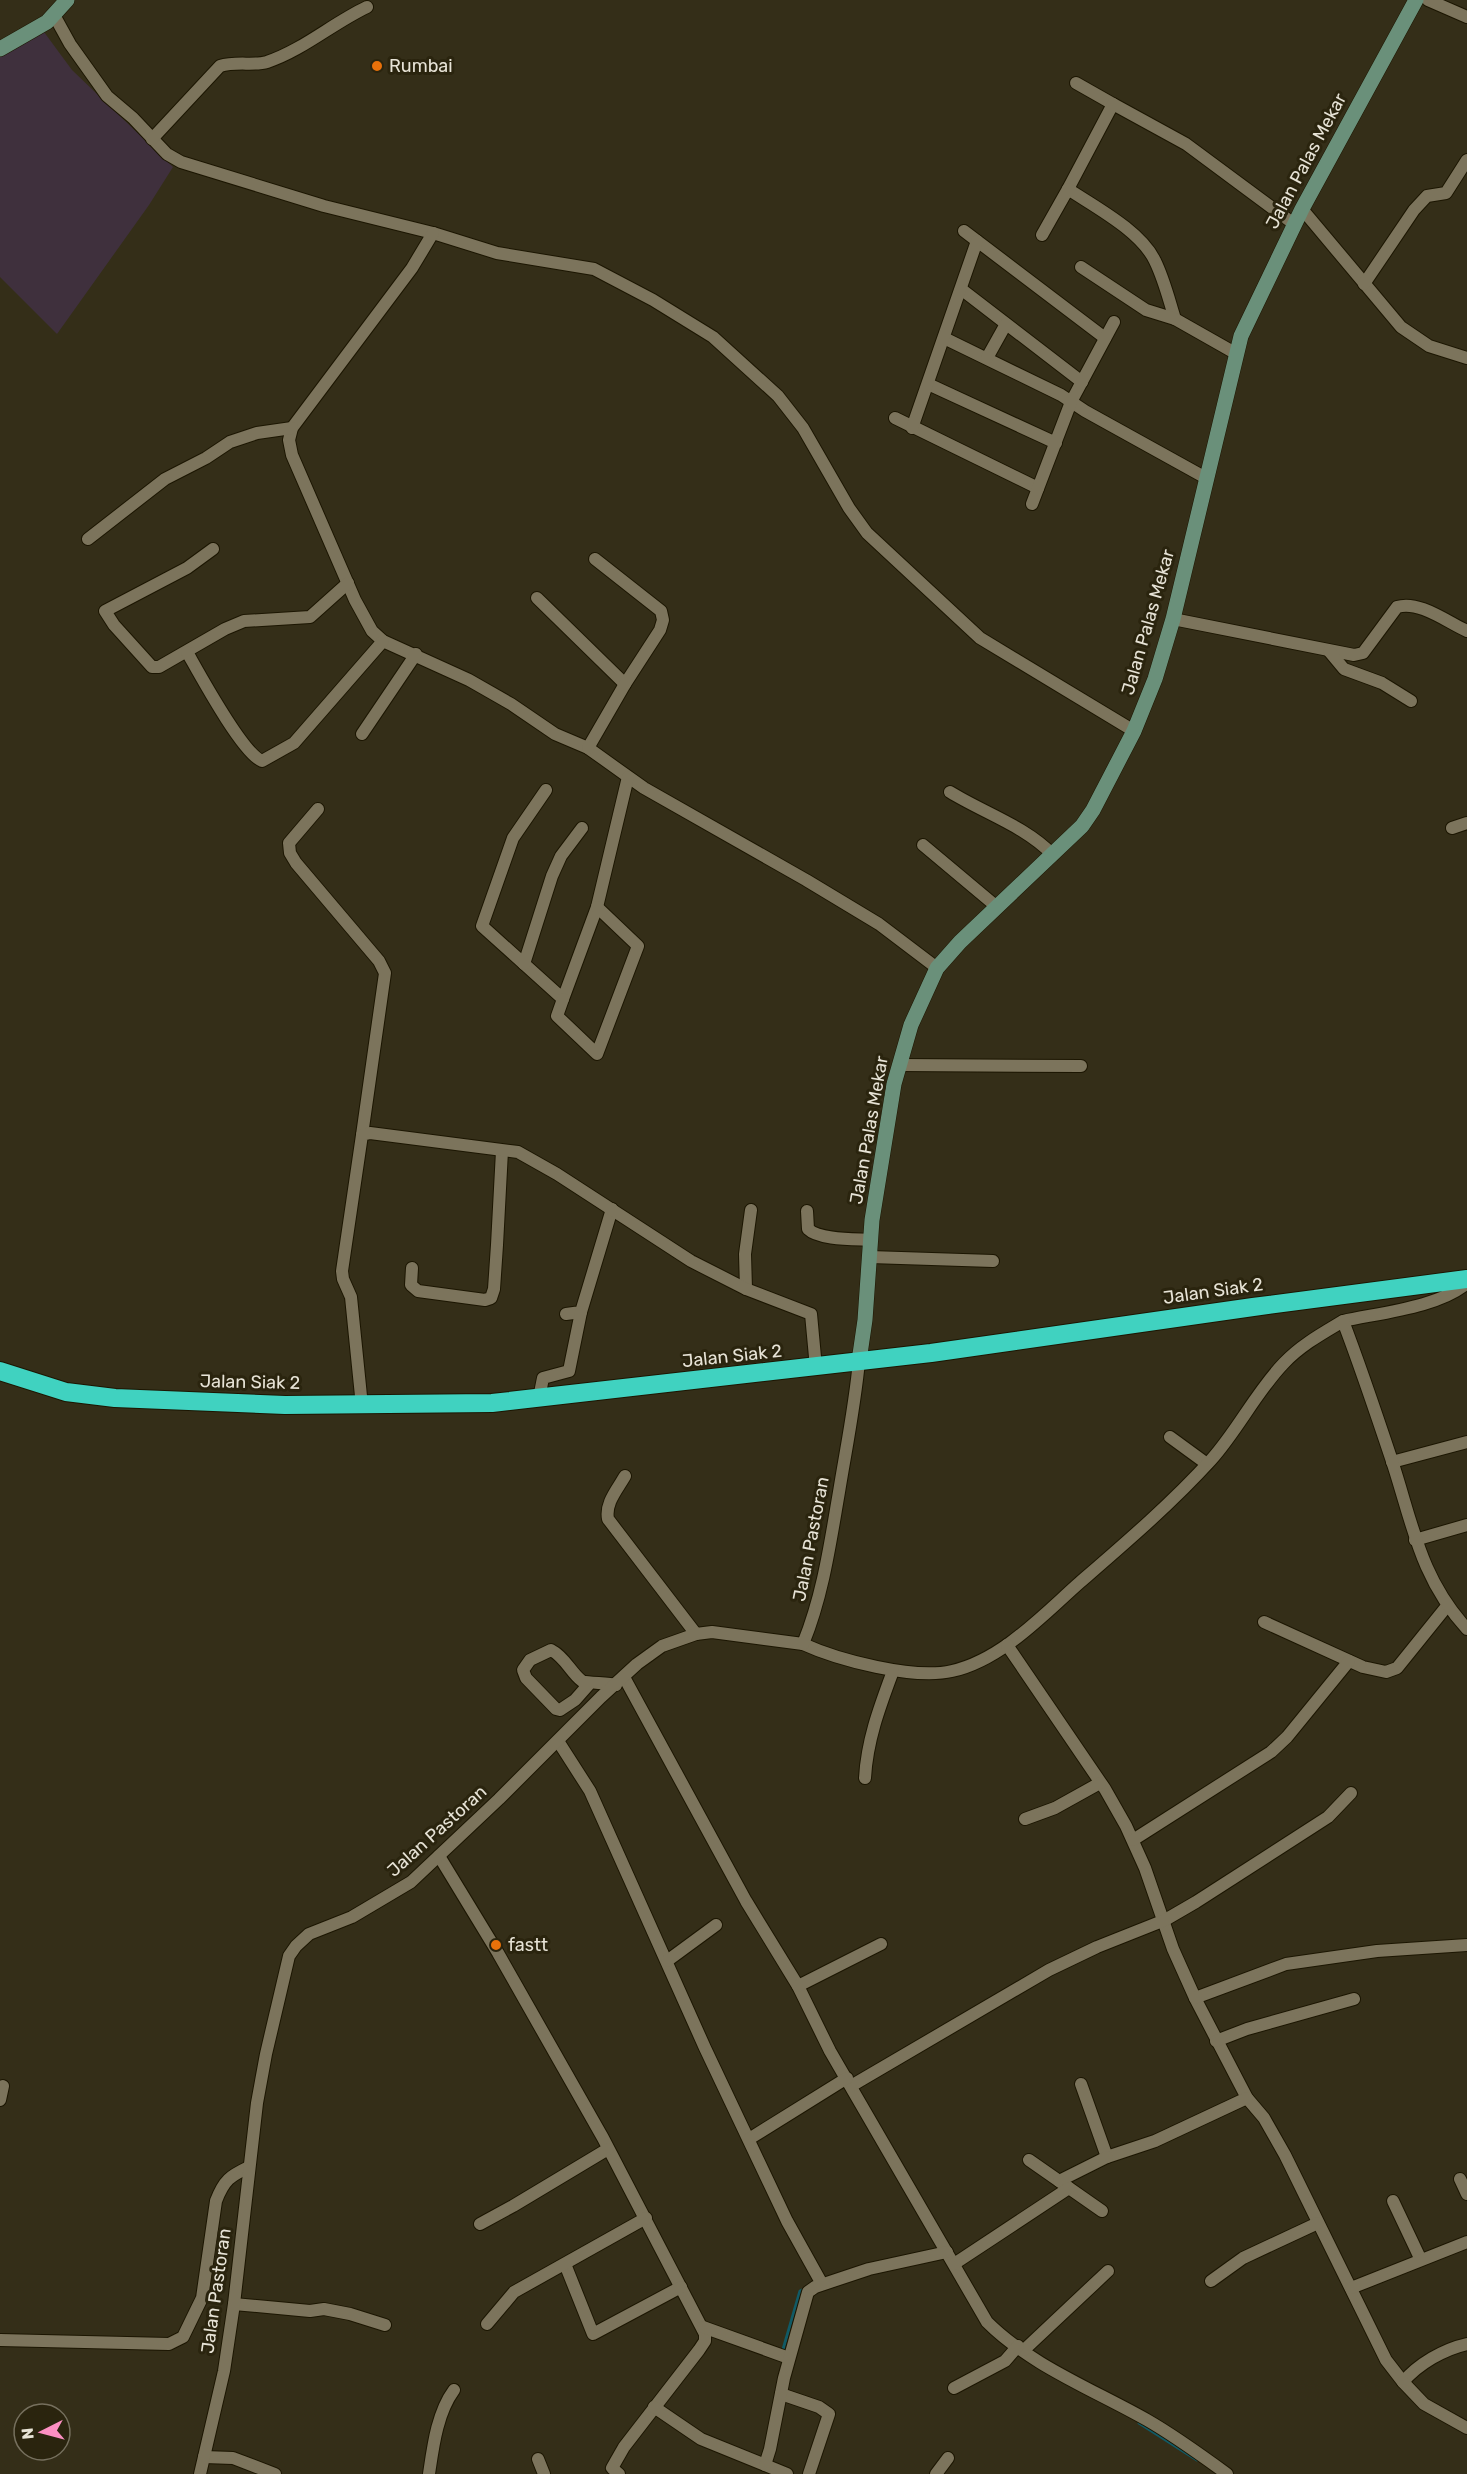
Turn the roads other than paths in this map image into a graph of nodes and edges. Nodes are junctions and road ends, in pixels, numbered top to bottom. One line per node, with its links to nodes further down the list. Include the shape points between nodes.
1 (68, 0): 5 (main road)
2 (1416, 0): 13 (main road, Jalan Palas Mekar)
3 (1428, 0): 6 (street)
4 (367, 7): 10 (street, via 264,63 220,66)
5 (54, 15): 7 (main road); 10 (street, via 107,96)
6 (1467, 16)
7 (0, 49)
8 (1076, 83): 9 (street)
9 (1113, 104): 12 (street); 14 (street, via 1186,144)
10 (152, 139): 16 (street, via 181,162 324,206)
11 (1467, 160): 20 (street, via 1446,193 1427,196 1414,210)
12 (1068, 189): 17 (street); 22 (street, via 1145,245 1155,260)
13 (1302, 209): 14 (main road, Jalan Palas Mekar); 20 (street)
14 (1294, 224): 27 (main road, Jalan Palas Mekar)
15 (964, 231): 18 (street)
16 (433, 233): 34 (street, via 406,277); 53 (street, via 497,253 594,269 713,337 778,396 803,428 867,533 980,638)
17 (1042, 235)
18 (977, 241): 21 (street); 26 (street)
19 (1081, 267): 22 (street, via 1146,310)
20 (1364, 284): 29 (street, via 1401,327 1429,346)
21 (961, 289): 24 (street); 25 (street)
22 (1175, 319): 27 (street)
23 (1114, 322): 26 (street)
24 (1006, 324): 28 (street); 30 (street)
25 (944, 338): 28 (street); 31 (street)
26 (1105, 338): 30 (street)
27 (1235, 353): 37 (main road, Jalan Palas Mekar)
28 (987, 358): 32 (street)
29 (1467, 358)
30 (1082, 382): 32 (street)
31 (928, 384): 35 (street); 36 (street)
32 (1071, 402): 36 (street); 37 (street)
33 (895, 418): 35 (street)
34 (292, 428): 40 (street, via 230,442 165,478); 43 (street, via 292,454)
35 (912, 428): 38 (street)
36 (1056, 442): 38 (street)
37 (1206, 478): 45 (main road, Jalan Palas Mekar)
38 (1038, 489): 39 (street)
39 (1032, 504)
40 (88, 539)
41 (213, 549): 49 (street, via 187,568 105,611 152,667)
42 (595, 559): 51 (street, via 661,611 660,630)
43 (348, 583): 47 (street, via 372,631); 49 (street, via 310,616 244,621)
44 (537, 598): 51 (street)
45 (1173, 619): 48 (street); 53 (main road, Jalan Palas Mekar)
46 (1467, 631): 48 (street, via 1418,607 1403,605 1397,607 1363,653)
47 (383, 641): 49 (street, via 294,743 262,761 220,711); 50 (street)
48 (1329, 651): 52 (street, via 1344,669 1382,683)
49 (187, 652)
50 (416, 654): 54 (street); 55 (street, via 502,699 555,734)
51 (625, 684): 55 (street)
52 (1411, 701)
53 (1134, 731): 64 (main road, Jalan Palas Mekar, via 1093,810)
54 (362, 734)
55 (588, 748): 56 (street)
56 (628, 777): 65 (street); 68 (street, via 870,918)
57 (546, 790): 67 (street, via 513,838 482,926)
58 (950, 792): 64 (street, via 1014,825)
59 (318, 809): 72 (street, via 289,843 291,853 385,973)
60 (1467, 824): 62 (street)
61 (582, 828): 67 (street, via 552,876)
62 (1452, 828)
63 (923, 845): 66 (street)
64 (1053, 855): 66 (main road, Jalan Palas Mekar)
65 (597, 907): 69 (street); 69 (street, via 638,946 597,1054 557,1016)
66 (997, 907): 68 (main road, Jalan Palas Mekar)
67 (524, 964): 69 (street)
68 (937, 968): 70 (main road, Jalan Palas Mekar, via 911,1025)
69 (562, 999)
70 (899, 1065): 71 (street); 77 (main road, Jalan Palas Mekar)
71 (1081, 1066)
72 (362, 1135): 73 (street, via 375,1133); 90 (street, via 342,1271 351,1297)
73 (502, 1151): 74 (street, via 518,1152); 80 (street, via 491,1298 418,1291 411,1284)
74 (612, 1209): 82 (street, via 691,1261); 83 (street)
75 (751, 1210): 82 (street, via 745,1254)
76 (807, 1211): 77 (street, via 808,1229 812,1233)
77 (871, 1240): 78 (main road, Jalan Palas Mekar)
78 (870, 1257): 79 (street); 86 (main road, Jalan Palas Mekar)
79 (993, 1261)
80 (412, 1268)
81 (1467, 1281): 85 (street, via 1459,1291 1439,1300); 86 (highway, Jalan Siak 2, via 1253,1306)
82 (746, 1289): 87 (street, via 812,1314)
83 (581, 1312): 84 (street); 89 (street, via 569,1371 543,1378)
84 (566, 1314)
85 (1343, 1321): 93 (street); 94 (street, via 1284,1363)
86 (859, 1361): 87 (highway, Jalan Siak 2); 102 (street, Jalan Pastoran, via 826,1568 816,1614)
87 (816, 1368): 89 (highway, Jalan Siak 2)
88 (0, 1371): 90 (highway, Jalan Siak 2, via 66,1392 115,1398)
89 (539, 1398): 90 (highway, Jalan Siak 2)
90 (362, 1406)
91 (1170, 1437): 94 (street)
92 (1467, 1442): 93 (street)
93 (1392, 1462): 97 (street)
94 (1207, 1464): 103 (street, via 1121,1547)
95 (625, 1476): 101 (street, via 609,1503 608,1518)
96 (1467, 1526): 97 (street)
97 (1415, 1540): 98 (street, via 1425,1567)
98 (1448, 1606): 100 (street); 104 (street, via 1397,1668 1375,1671)
99 (1264, 1622): 104 (street)
100 (1467, 1629)
101 (696, 1634): 102 (street, Jalan Pastoran, via 734,1634); 106 (street, Jalan Pastoran, via 662,1646)
102 (803, 1644): 105 (street)
103 (1007, 1645): 105 (street, via 953,1671); 110 (street)
104 (1349, 1661): 113 (street, via 1271,1752)
105 (894, 1671): 109 (street, via 872,1731)
106 (620, 1681): 107 (street); 108 (street, Jalan Pastoran); 120 (street)
107 (590, 1683): 107 (street, via 551,1650 530,1660 523,1670 526,1678 560,1710)
108 (558, 1741): 114 (street, Jalan Pastoran); 119 (street, via 590,1791)
109 (865, 1778)
110 (1100, 1783): 112 (street, via 1055,1808); 113 (street)
111 (1351, 1793): 115 (street, via 1320,1823)
112 (1024, 1819)
113 (1133, 1840): 115 (street)
114 (439, 1856): 130 (street); 133 (street, Jalan Pastoran, via 411,1882 377,1904 309,1934 289,1956 266,2054)
115 (1165, 1920): 121 (street); 124 (street, via 1049,1970)
116 (716, 1925): 119 (street)
117 (881, 1944): 120 (street)
118 (1467, 1945): 121 (street, via 1377,1951 1286,1964)
119 (667, 1961): 129 (street)
120 (798, 1986): 124 (street)
121 (1194, 1998): 123 (street)
122 (1354, 2000): 123 (street)
123 (1216, 2041): 127 (street)
124 (849, 2082): 129 (street); 143 (street)
125 (1082, 2084): 131 (street)
126 (3, 2086): 128 (street)
127 (1247, 2098): 131 (street, via 1155,2141); 140 (street, via 1286,2155)
128 (0, 2100)
129 (749, 2139): 149 (street)
130 (608, 2149): 139 (street); 141 (street)
131 (1107, 2157): 135 (street)
132 (1029, 2160): 135 (street)
133 (249, 2167): 152 (street, Jalan Pastoran); 156 (street, via 230,2176 218,2195 202,2298 183,2337 169,2344)
134 (1460, 2179): 136 (street)
135 (1064, 2185): 138 (street); 146 (street)
136 (1467, 2194)
137 (1393, 2201): 144 (street)
138 (1102, 2211)
139 (646, 2218): 145 (street); 150 (street)
140 (1318, 2223): 148 (street, via 1243,2258); 151 (street)
141 (480, 2224)
142 (1467, 2242): 144 (street)
143 (947, 2252): 146 (street); 149 (street)
144 (1420, 2258): 151 (street)
145 (565, 2264): 150 (street, via 593,2334); 153 (street, via 514,2292)
146 (954, 2264): 158 (street, via 987,2322)
147 (1108, 2271): 158 (street)
148 (1211, 2281)
149 (822, 2284): 159 (street, via 804,2298)
150 (681, 2287): 155 (street)
151 (1351, 2288): 160 (street, via 1386,2360)
152 (234, 2304): 154 (street, via 324,2309); 166 (street, Jalan Pastoran, via 224,2371)
153 (487, 2324)
154 (385, 2325)
155 (703, 2327): 159 (street); 164 (street, via 705,2341)
156 (0, 2340)
157 (1467, 2344): 160 (street, via 1439,2355 1411,2372)
158 (1021, 2348): 161 (street); 178 (street, via 1146,2420)
159 (789, 2358): 163 (street)
160 (1403, 2382): 165 (street, via 1424,2404)
161 (954, 2388)
162 (454, 2390): 173 (street, via 441,2418)
163 (781, 2394): 169 (street); 176 (street, via 830,2414)
164 (654, 2407): 169 (street, via 701,2439); 170 (street, via 624,2447)
165 (1467, 2428)
166 (204, 2457): 171 (street, Jalan Pastoran); 172 (street, via 233,2458)
167 (948, 2458): 177 (street)
168 (538, 2459): 174 (street)
169 (765, 2465): 175 (street)
170 (613, 2472)
171 (200, 2474)
172 (275, 2474)
173 (429, 2474)
174 (544, 2474)
175 (787, 2474)
176 (809, 2474)
177 (936, 2474)
178 (1227, 2474)

